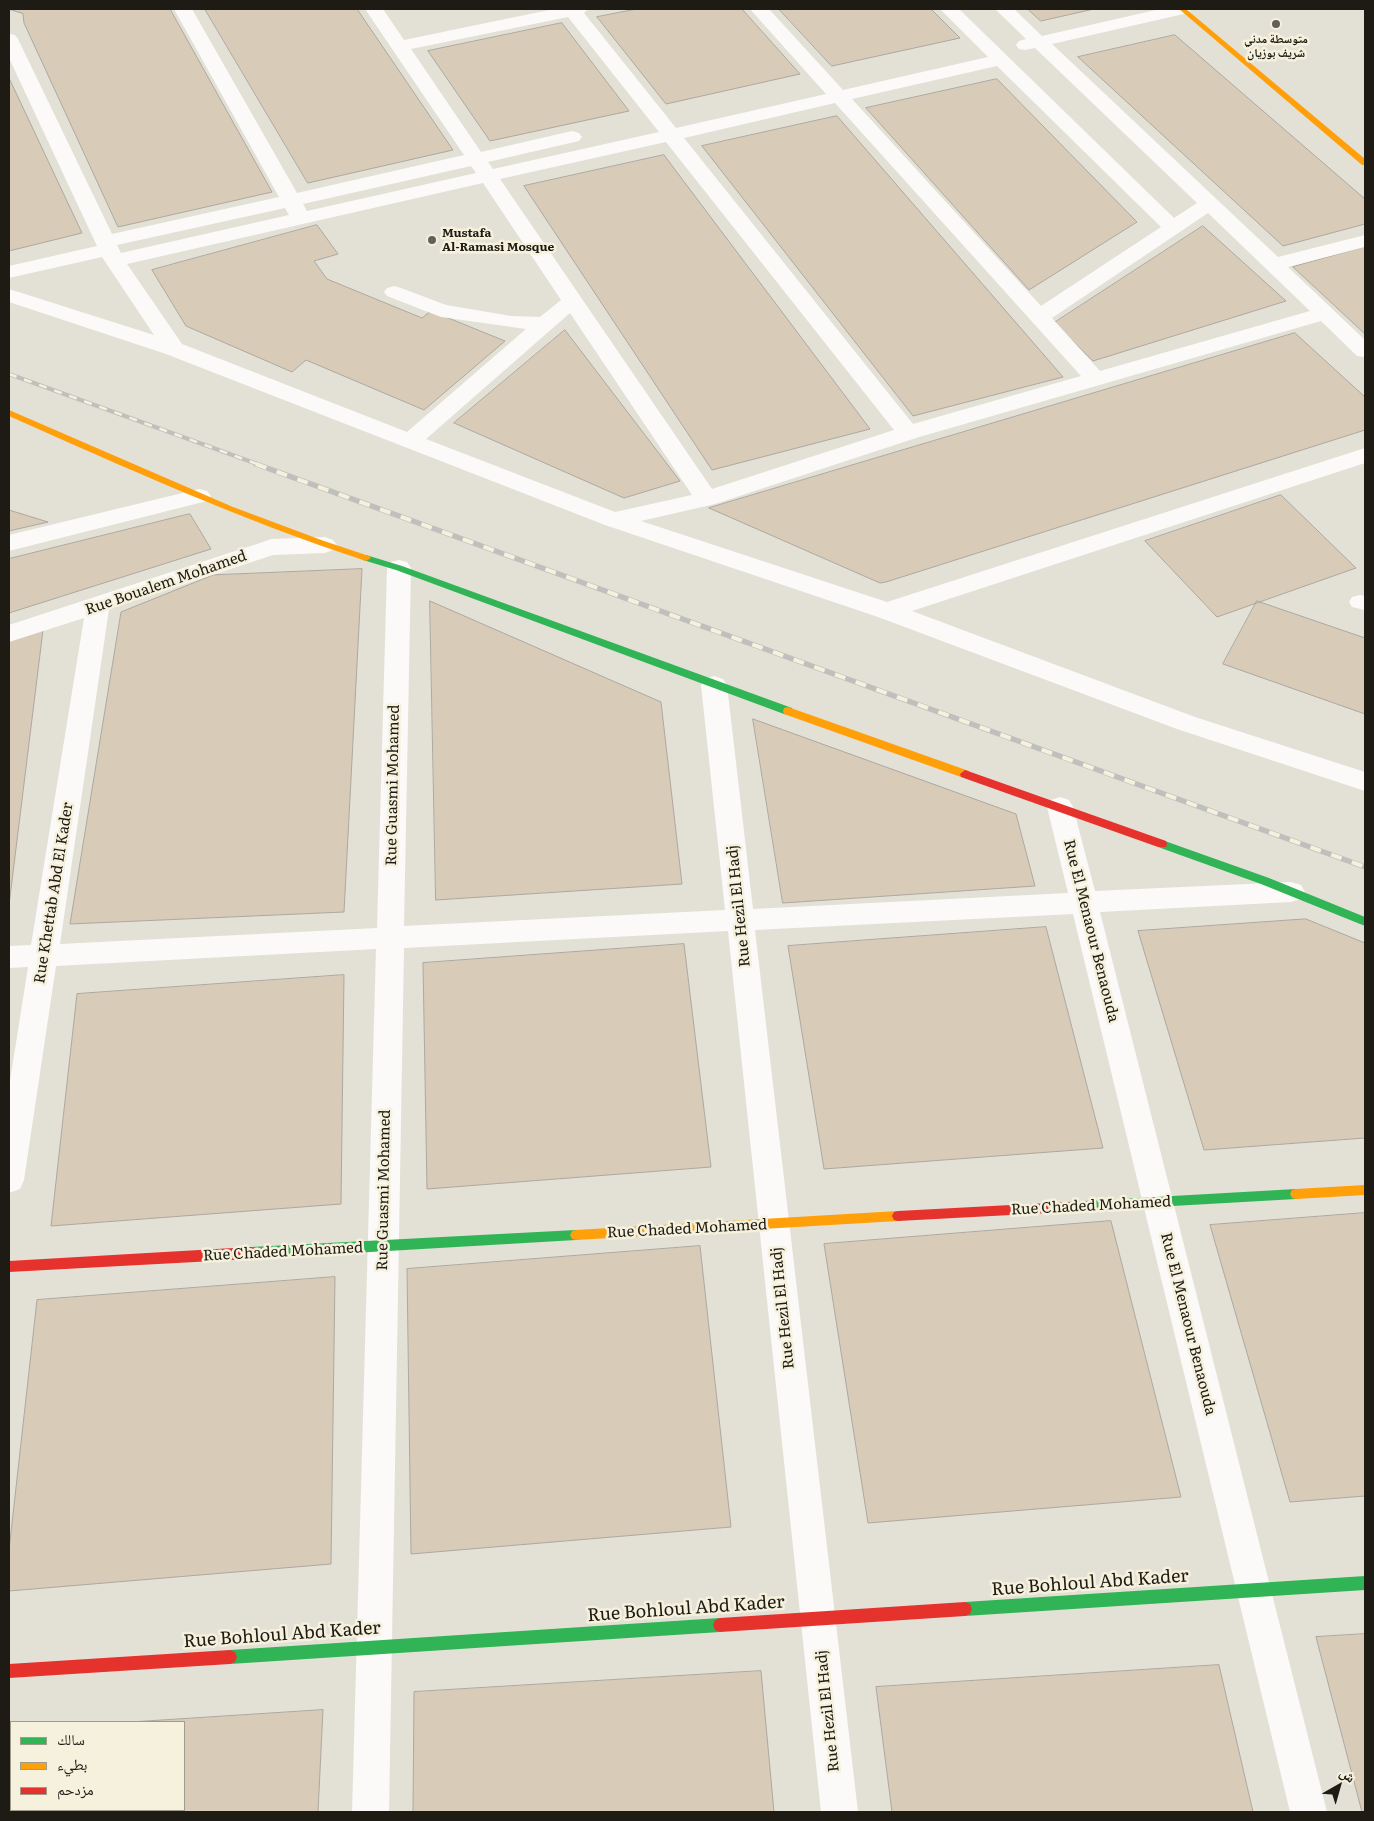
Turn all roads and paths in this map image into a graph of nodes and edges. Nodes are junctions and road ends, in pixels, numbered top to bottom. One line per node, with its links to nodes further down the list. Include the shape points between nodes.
1 (183, 9): 19 (street)
2 (374, 9): 10 (street)
3 (759, 9): 13 (street)
4 (949, 9): 12 (street)
5 (1004, 9): 9 (street)
6 (1182, 9): 9 (street); 17 (street)
7 (576, 10): 10 (street); 15 (street)
8 (9, 39): 24 (street)
9 (1039, 42): 12 (street); 20 (street)
10 (400, 46): 16 (street)
11 (966, 48): 12 (street)
12 (993, 52): 13 (street); 22 (street)
13 (839, 96): 15 (street); 31 (street)
14 (590, 133): 16 (street)
15 (670, 134): 18 (street); 37 (street)
16 (476, 159): 18 (street); 19 (street)
17 (1365, 163)
18 (487, 176): 21 (street); 29 (street)
19 (291, 200): 21 (street); 24 (street)
20 (1210, 204): 22 (street); 25 (street)
21 (301, 218): 24 (street)
22 (1174, 229): 31 (street)
23 (1365, 241): 25 (street)
24 (109, 251): 26 (street); 33 (street)
25 (1274, 264): 30 (street)
26 (9, 272)
27 (394, 292): 32 (street, via 441,311)
28 (9, 295): 33 (street)
29 (572, 301): 32 (street); 41 (street)
30 (1325, 313): 34 (street); 35 (street)
31 (1039, 317): 35 (street)
32 (544, 324): 38 (street)
33 (174, 348): 38 (street)
34 (1365, 351)
35 (1096, 379): 37 (street)
36 (9, 413): 40 (street)
37 (908, 433): 41 (street)
38 (410, 441): 42 (street)
39 (1365, 455): 47 (street)
40 (199, 496): 43 (street); 44 (street)
41 (706, 499): 42 (street)
42 (612, 520): 47 (street)
43 (9, 543)
44 (325, 545): 45 (street); 46 (street, Rue Boualem Mohamed, via 271,547)
45 (399, 568): 49 (street); 56 (street, Rue Guasmi Mohamed)
46 (98, 606): 48 (street, Rue Boualem Mohamed); 57 (street, Rue Khettab Abd El Kader)
47 (887, 611): 50 (street, via 1186,723)
48 (9, 634)
49 (714, 685): 51 (street); 54 (street, Rue Hezil El Hadj)
50 (1365, 782)
51 (1060, 806): 52 (street); 53 (street, Rue El Menaour Benaouda)
52 (1291, 892): 53 (street); 55 (street)
53 (1084, 903): 54 (street); 61 (street, Rue El Menaour Benaouda)
54 (740, 920): 56 (street); 62 (street, Rue Hezil El Hadj)
55 (1365, 922)
56 (390, 938): 57 (street); 63 (street, Rue Guasmi Mohamed)
57 (44, 955): 58 (street); 59 (street, Rue Khettab Abd El Kader)
58 (9, 957)
59 (9, 1180)
60 (1365, 1190): 61 (street, Rue Chaded Mohamed)
61 (1158, 1202): 62 (street, Rue Chaded Mohamed); 66 (street, Rue El Menaour Benaouda)
62 (774, 1224): 63 (street, Rue Chaded Mohamed); 67 (street, Rue Hezil El Hadj)
63 (383, 1246): 64 (street, Rue Chaded Mohamed); 68 (street, Rue Guasmi Mohamed)
64 (9, 1268)
65 (1365, 1583): 66 (street, Rue Bohloul Abd Kader)
66 (1254, 1590): 67 (street, Rue Bohloul Abd Kader); 72 (street, Rue El Menaour Benaouda)
67 (818, 1618): 68 (street, Rue Bohloul Abd Kader); 71 (street, Rue Hezil El Hadj)
68 (373, 1647): 69 (street, Rue Bohloul Abd Kader); 70 (street, Rue Guasmi Mohamed)
69 (9, 1671)
70 (370, 1812)
71 (840, 1812)
72 (1309, 1812)

